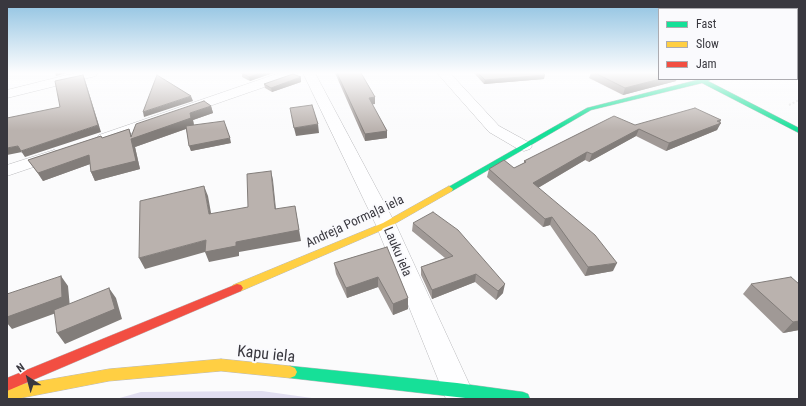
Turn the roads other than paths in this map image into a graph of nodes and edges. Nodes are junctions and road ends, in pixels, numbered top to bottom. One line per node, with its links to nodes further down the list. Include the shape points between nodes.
1 (239, 92): 7 (street)
2 (318, 92): 11 (street, Lauku iela)
3 (460, 92): 8 (street, via 494,129)
4 (656, 92): 8 (street, Andreja Pormaļa iela, via 589,109)
5 (726, 92): 6 (street)
6 (799, 130)
7 (90, 143)
8 (524, 146): 11 (street, Andreja Pormaļa iela)
9 (67, 151): 10 (street)
10 (7, 172)
11 (386, 225): 12 (street, Andreja Pormaļa iela); 13 (street, Lauku iela)
12 (7, 385)
13 (457, 390): 14 (street, Kapu iela, via 221,365 109,375); 15 (street, Kapu iela)
14 (7, 394)
15 (523, 399)

